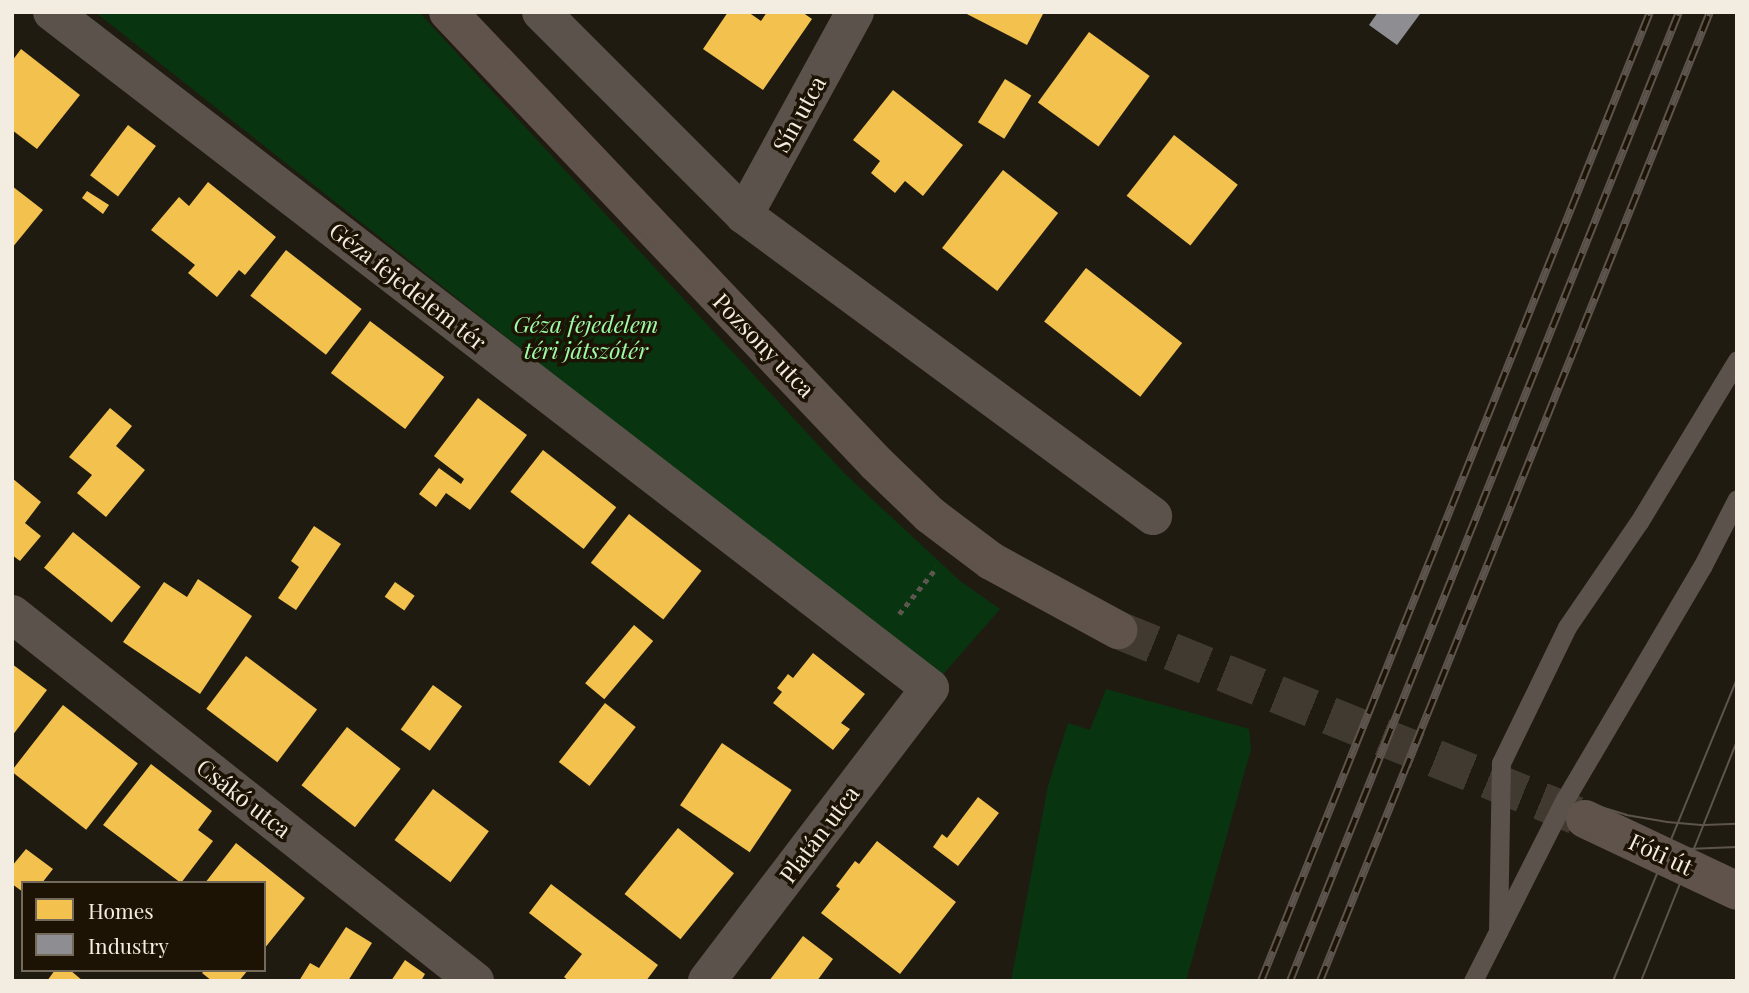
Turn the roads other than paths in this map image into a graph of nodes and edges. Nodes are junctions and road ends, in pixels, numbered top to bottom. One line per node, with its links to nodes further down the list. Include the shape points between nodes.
1 (52, 12): 11 (street, Géza fejedelem tér)
2 (448, 12): 10 (street, Pozsony utca, via 930,515 1022,579)
3 (541, 12): 5 (street)
4 (855, 12): 5 (street, Sín utca)
5 (744, 215): 8 (street)
6 (1737, 360): 14 (lane, via 1639,522 1567,627 1501,762)
7 (1737, 499): 14 (lane, via 1564,801)
8 (1153, 516)
9 (12, 614): 15 (street, Csákó utca)
10 (1118, 630)
11 (930, 688): 16 (street, Platán utca)
12 (1585, 819): 13 (street, Fóti út)
13 (1737, 891)
14 (1498, 932): 17 (lane)
15 (475, 981)
16 (707, 981)
17 (1473, 981)

